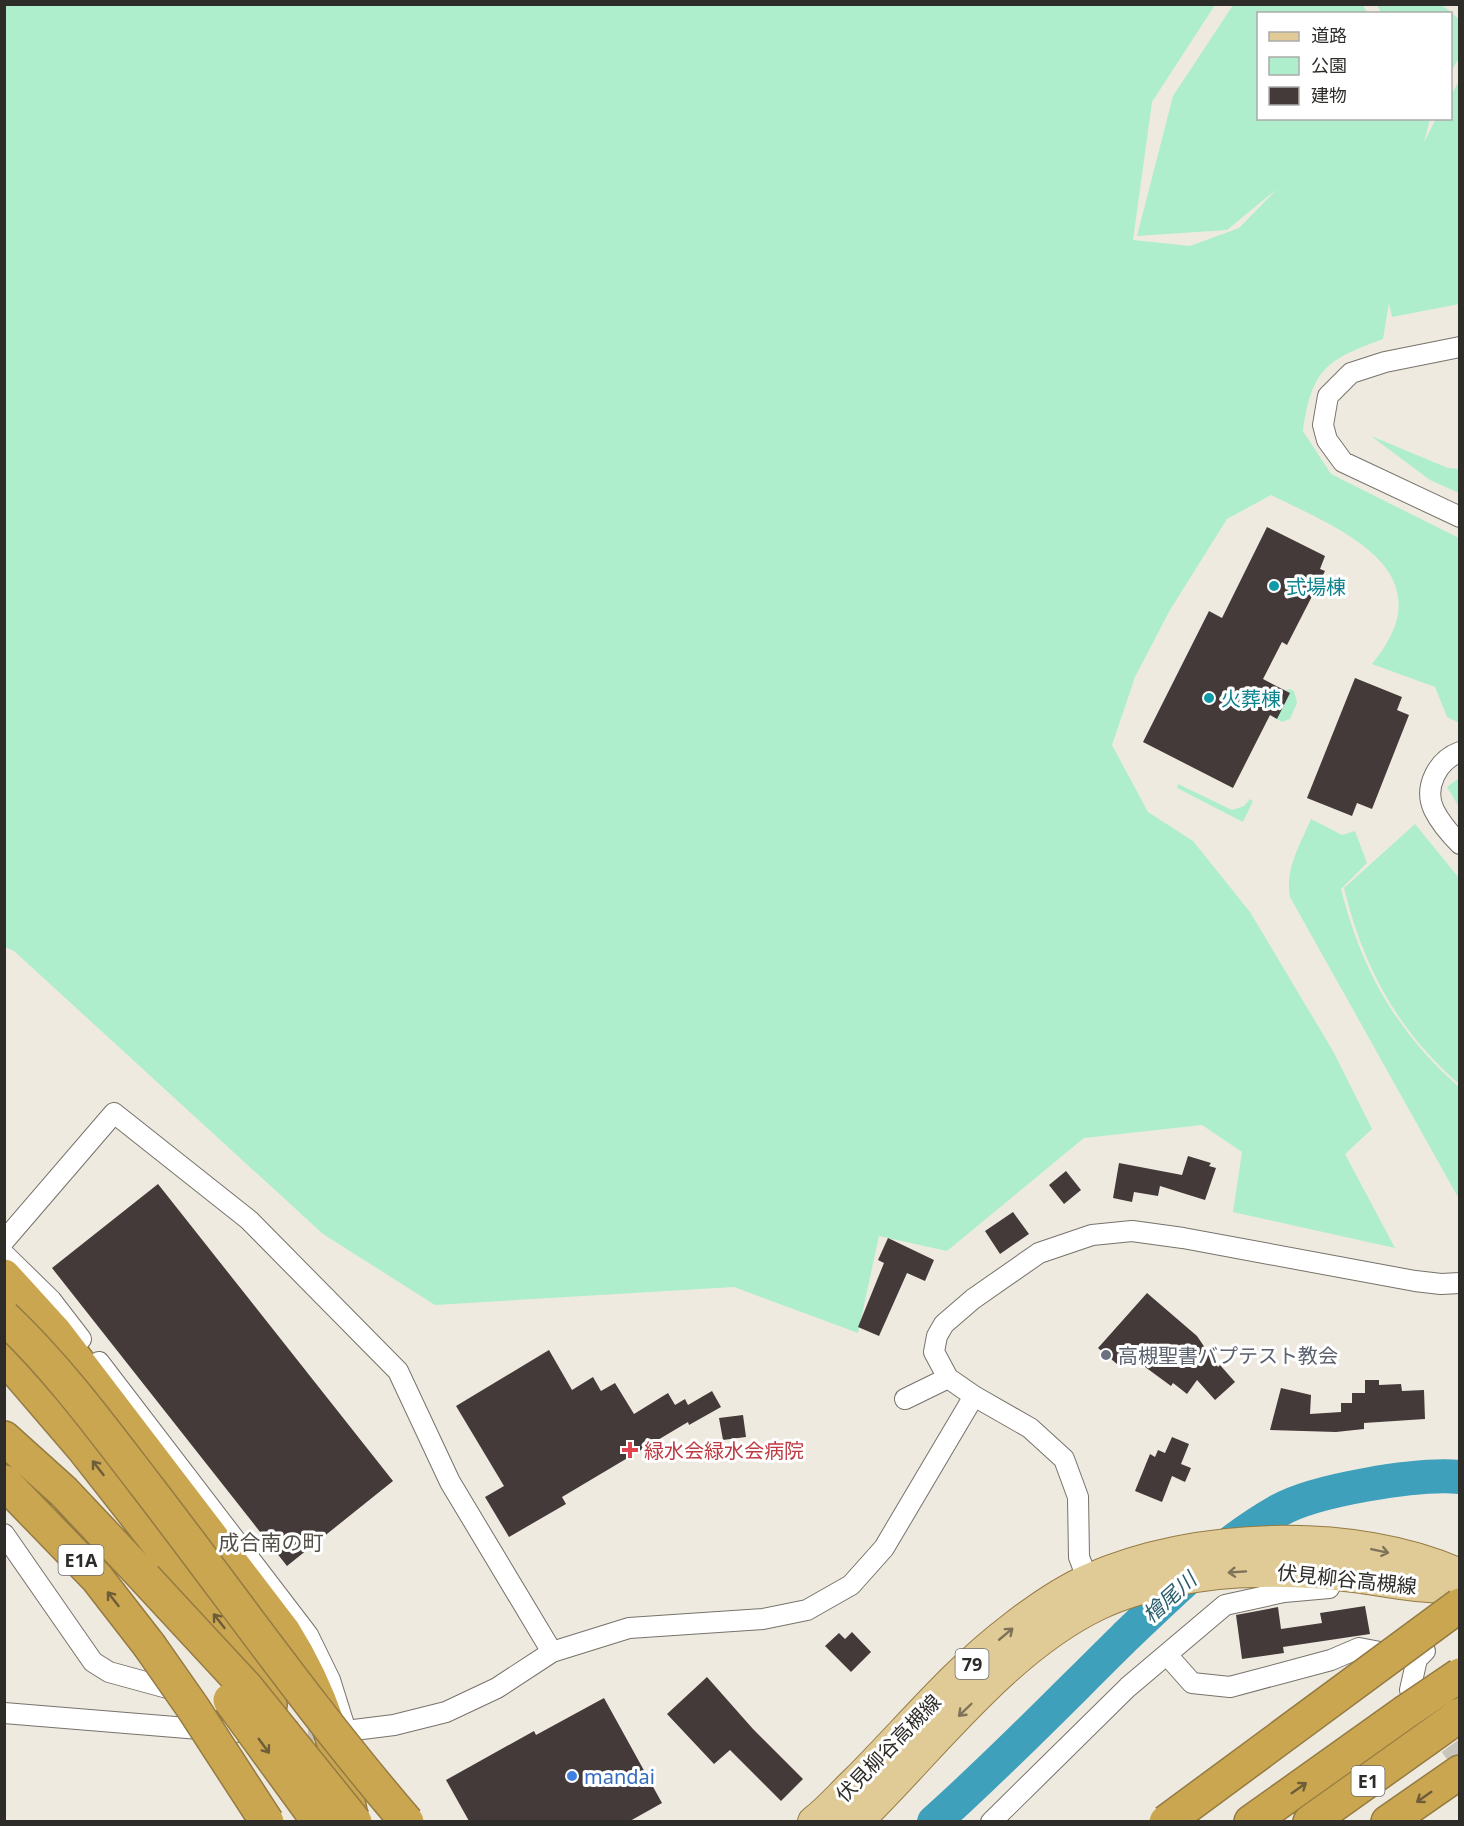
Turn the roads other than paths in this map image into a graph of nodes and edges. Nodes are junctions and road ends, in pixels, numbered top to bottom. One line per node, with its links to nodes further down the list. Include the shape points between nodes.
1 (1460, 347): 2 (street, via 1385,362 1351,374 1328,396 1323,425 1327,440 1343,462)
2 (1460, 517)
3 (1460, 752): 4 (street, via 1440,765 1431,793 1433,809)
4 (1460, 844)
5 (4, 1241): 25 (street, via 114,1113 249,1220 398,1371 450,1482)
6 (4, 1254): 25 (street, via 51,1300 308,1635 330,1680 346,1731 394,1725 446,1712 497,1688)
7 (4, 1276): 38 (highway, via 55,1332 284,1632 301,1659 327,1718)
8 (1460, 1283): 11 (street, via 1415,1281 1132,1231 1092,1235 1039,1252 944,1324 934,1352)
9 (4, 1317): 39 (highway, bridge, via 52,1368 117,1448 310,1703)
10 (4, 1356): 37 (highway, one-way to 10, via 270,1705 230,1635)
11 (948, 1378): 12 (street); 13 (street)
12 (974, 1396): 21 (street, via 1030,1428 1064,1459 1078,1497 1079,1557); 25 (street, via 884,1548 851,1586 807,1610 763,1619 629,1628)
13 (905, 1399)
14 (4, 1438): 19 (highway, E1A, via 64,1492)
15 (4, 1482): 24 (highway, E1A, one-way to 15, via 97,1578)
16 (4, 1534): 32 (street, via 93,1662 109,1672 191,1694 205,1707)
17 (1336, 1574): 20 (main road, 伏見柳谷高槻線 / 79, via 1426,1588); 21 (main road, 伏見柳谷高槻線 / 79, one-way to 21, via 1210,1574 1131,1592); 26 (street, via 1329,1588 1225,1605)
18 (1460, 1575): 21 (main road, 伏見柳谷高槻線 / 79, one-way to 18, via 1163,1556 1271,1543 1369,1549 1429,1562)
19 (146, 1578): 37 (highway, one-way to 37, bridge, via 213,1677); 38 (highway, bridge, via 247,1688)
20 (1460, 1587)
21 (1092, 1593): 40 (main road, 伏見柳谷高槻線 / 79, one-way to 21, via 1011,1629); 41 (main road, 伏見柳谷高槻線 / 79, one-way to 41, via 1022,1655)
22 (1460, 1605): 43 (highway, bridge)
23 (1460, 1622): 27 (street)
24 (149, 1646): 35 (highway, bridge); 36 (highway, bridge)
25 (552, 1652)
26 (1168, 1656): 27 (street, via 1192,1683 1230,1687 1331,1660 1359,1648); 42 (street, via 1128,1687)
27 (1417, 1659): 29 (street)
28 (1460, 1675): 29 (highway, bridge)
29 (1407, 1702): 44 (highway, one-way to 29)
30 (4, 1713): 32 (street)
31 (1460, 1715): 45 (highway, E1, bridge)
32 (215, 1730): 33 (street)
33 (236, 1732)
34 (1460, 1772): 46 (highway, E1, one-way to 46)
35 (249, 1821)
36 (267, 1821)
37 (321, 1821)
38 (354, 1821)
39 (406, 1821)
40 (814, 1821)
41 (856, 1821)
42 (991, 1821)
43 (1167, 1821)
44 (1251, 1821)
45 (1310, 1821)
46 (1388, 1821)

